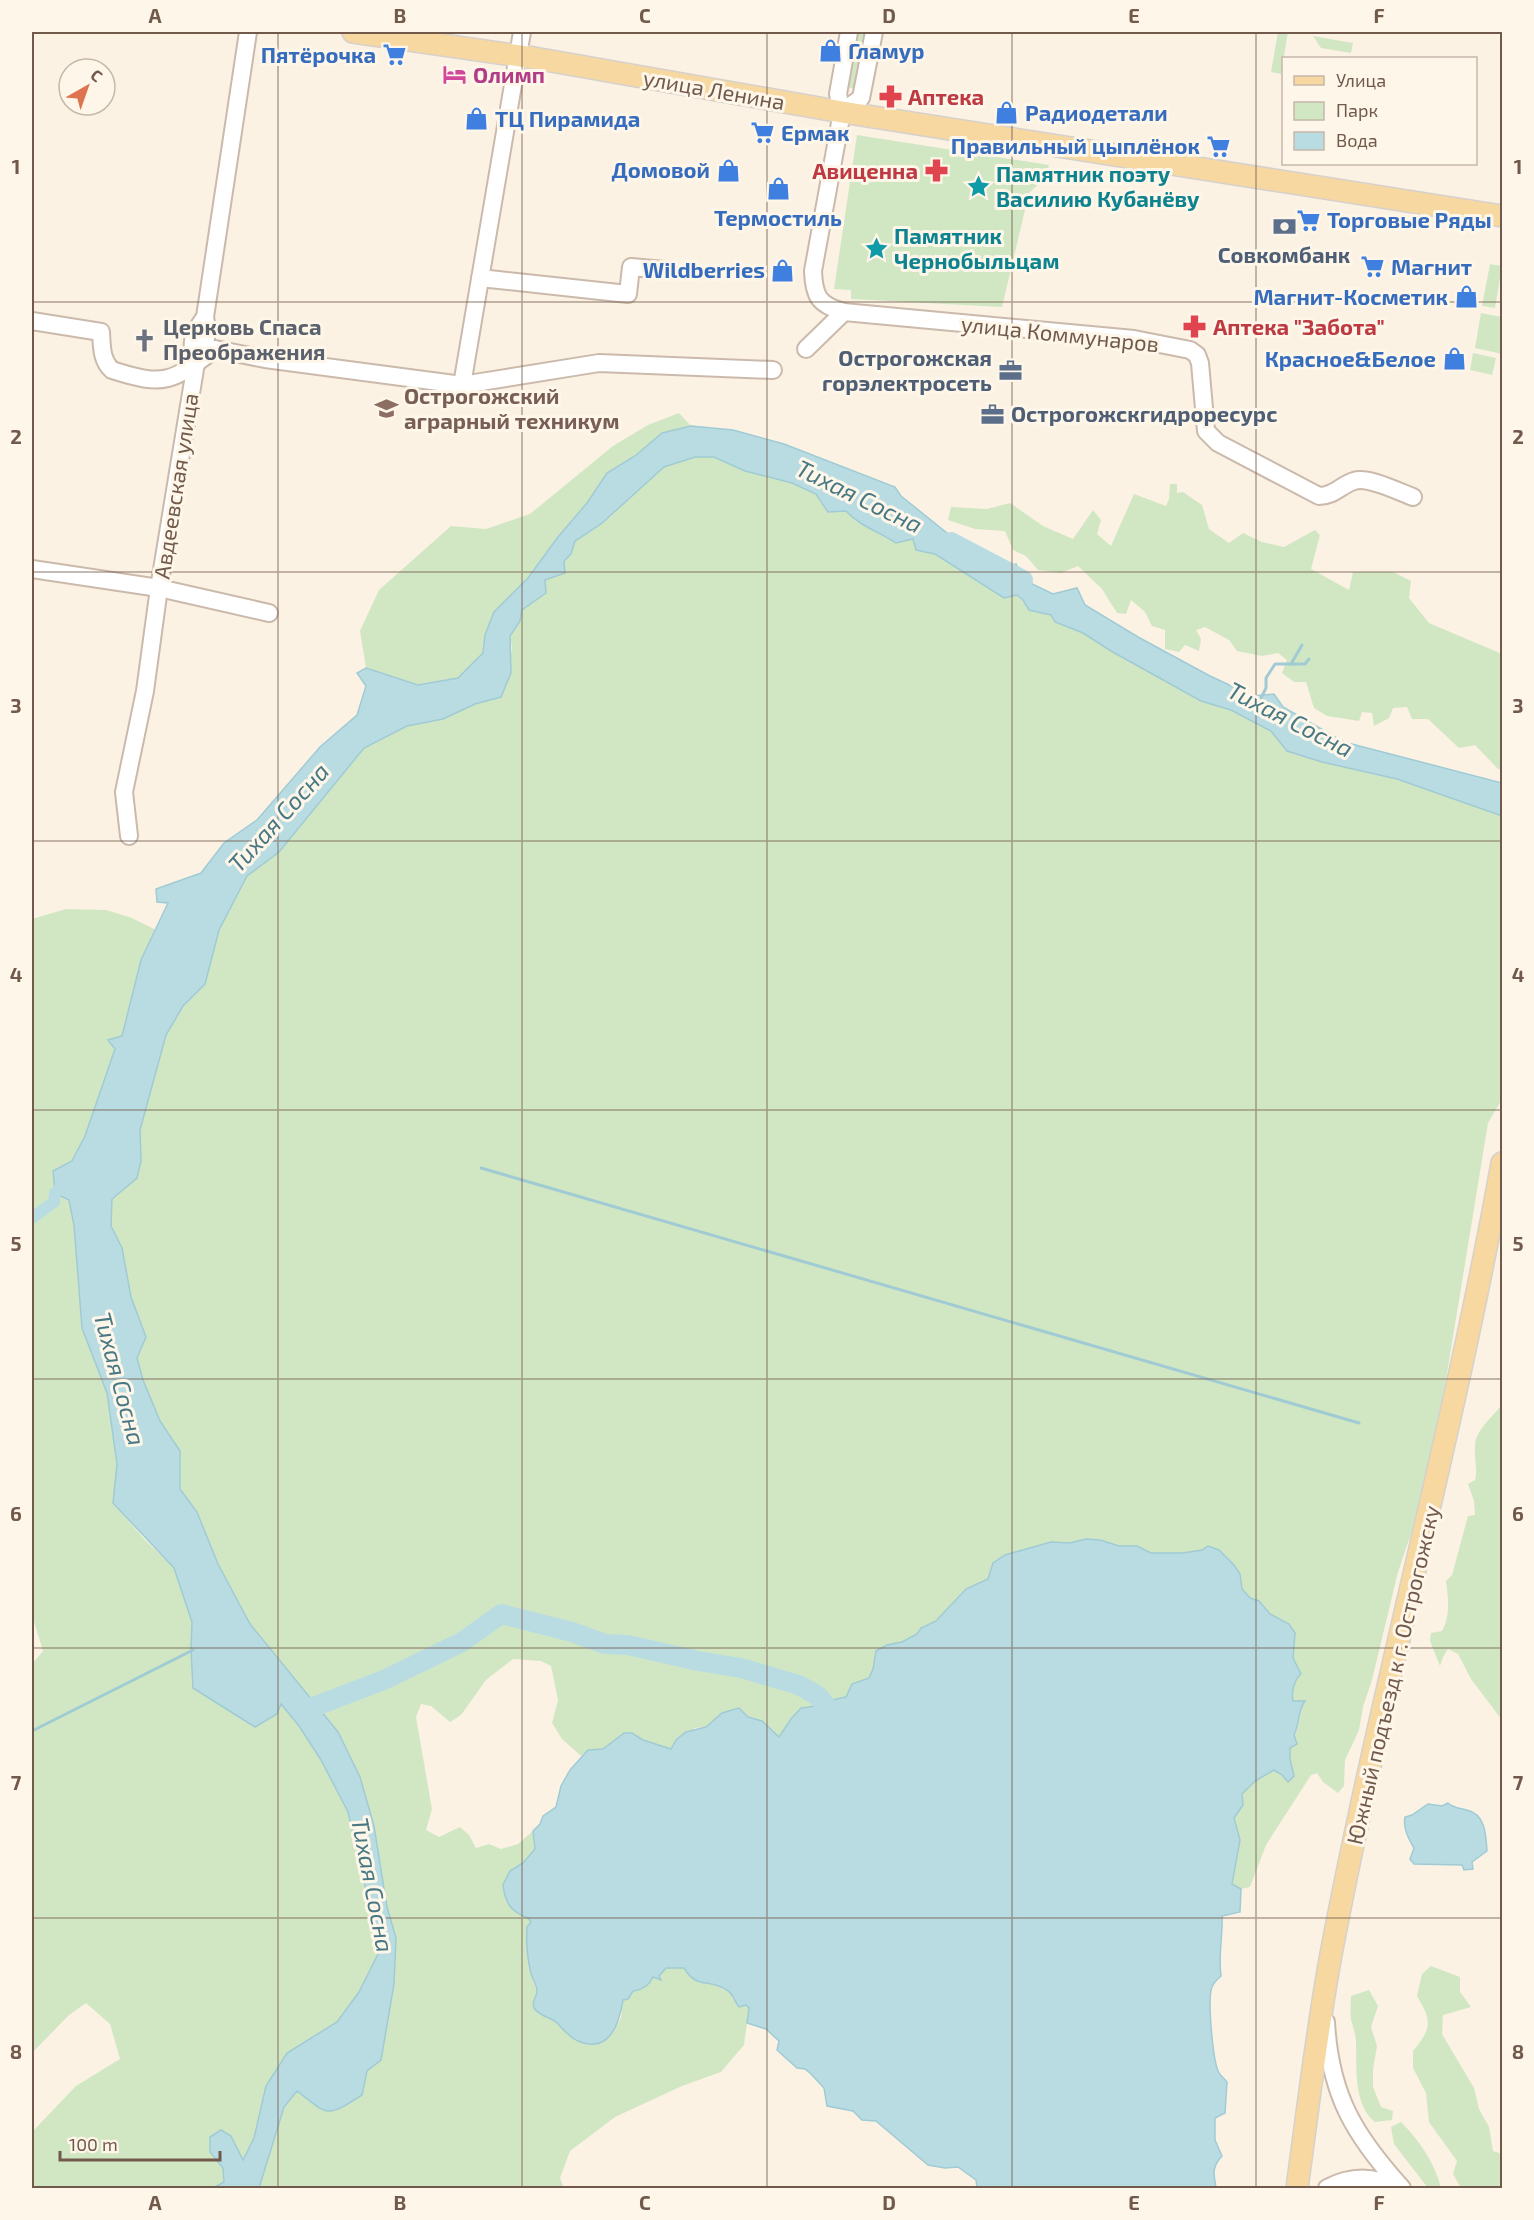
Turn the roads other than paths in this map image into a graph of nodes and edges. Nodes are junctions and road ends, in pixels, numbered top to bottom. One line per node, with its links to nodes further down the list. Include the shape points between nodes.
1 (248, 32): 14 (street, Авдеевская улица, via 205,316 207,340)
2 (353, 32): 6 (main road, улица Ленина)
3 (522, 32): 6 (street)
4 (849, 32): 7 (street, via 838,94)
5 (874, 32): 7 (street, via 861,98)
6 (518, 56): 7 (main road, улица Ленина); 10 (street)
7 (842, 112): 8 (main road, улица Ленина); 11 (street, via 813,271 818,297 830,308)
8 (1503, 216)
9 (663, 270): 10 (street, via 631,267 628,294)
10 (480, 278): 16 (street)
11 (844, 312): 13 (street); 17 (street, улица Коммунаров, via 1134,339 1190,350 1200,363 1206,431 1218,443 1319,496 1328,496 1354,481 1368,480)
12 (32, 321): 14 (street, via 101,332 106,365 126,375 165,380)
13 (806, 349)
14 (196, 363): 16 (street, via 215,348 265,359); 19 (street, Авдеевская улица)
15 (773, 370): 16 (street, via 599,363)
16 (462, 385)
17 (1413, 497)
18 (32, 569): 19 (street)
19 (159, 588): 20 (street); 21 (street, Авдеевская улица, via 145,691 124,792)
20 (269, 613)
21 (129, 836)
22 (1503, 1163): 23 (main road, Южный подъезд к г. Острогожску)
23 (1324, 1995): 24 (main road, Южный подъезд к г. Острогожску); 27 (street, via 1328,2059 1339,2094 1364,2143)
24 (1297, 2188)
25 (1328, 2188): 26 (street, via 1364,2178)
26 (1396, 2188)
27 (1402, 2188)

